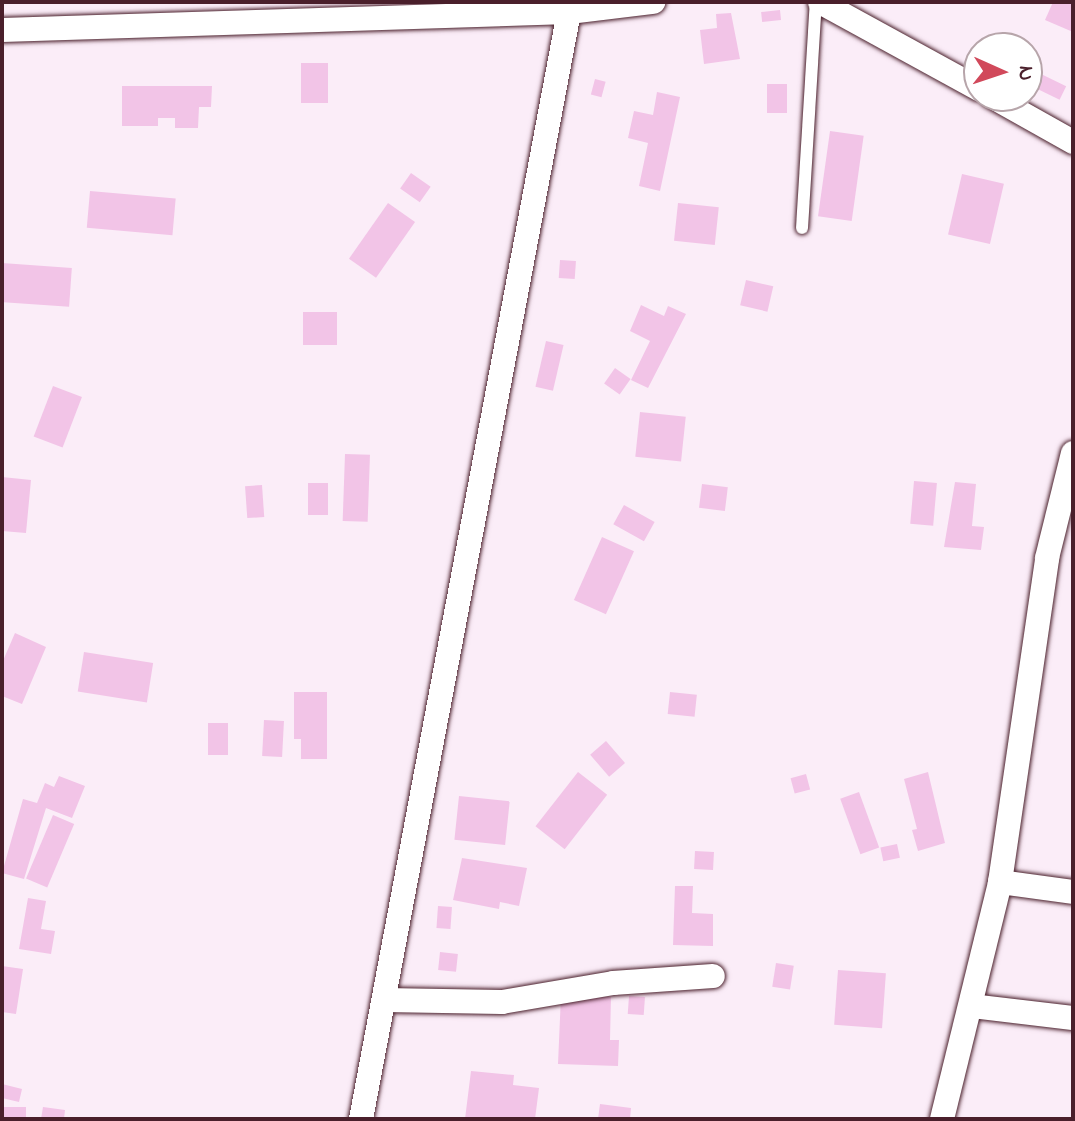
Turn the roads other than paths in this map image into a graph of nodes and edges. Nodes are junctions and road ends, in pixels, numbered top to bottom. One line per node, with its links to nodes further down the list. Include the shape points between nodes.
1 (653, 2): 3 (street)
2 (818, 2): 5 (street); 8 (lane)
3 (569, 12): 4 (street); 13 (street)
4 (3, 37)
5 (963, 80)
6 (1020, 112): 7 (street)
7 (1073, 142)
8 (802, 228)
9 (1073, 453): 10 (street, via 1047,558)
10 (1000, 882): 11 (street); 14 (street)
11 (1073, 892)
12 (713, 976): 13 (street, via 613,983 502,1002)
13 (384, 1000): 16 (street)
14 (972, 1006): 15 (street); 17 (street)
15 (1073, 1018)
16 (361, 1119)
17 (942, 1119)

